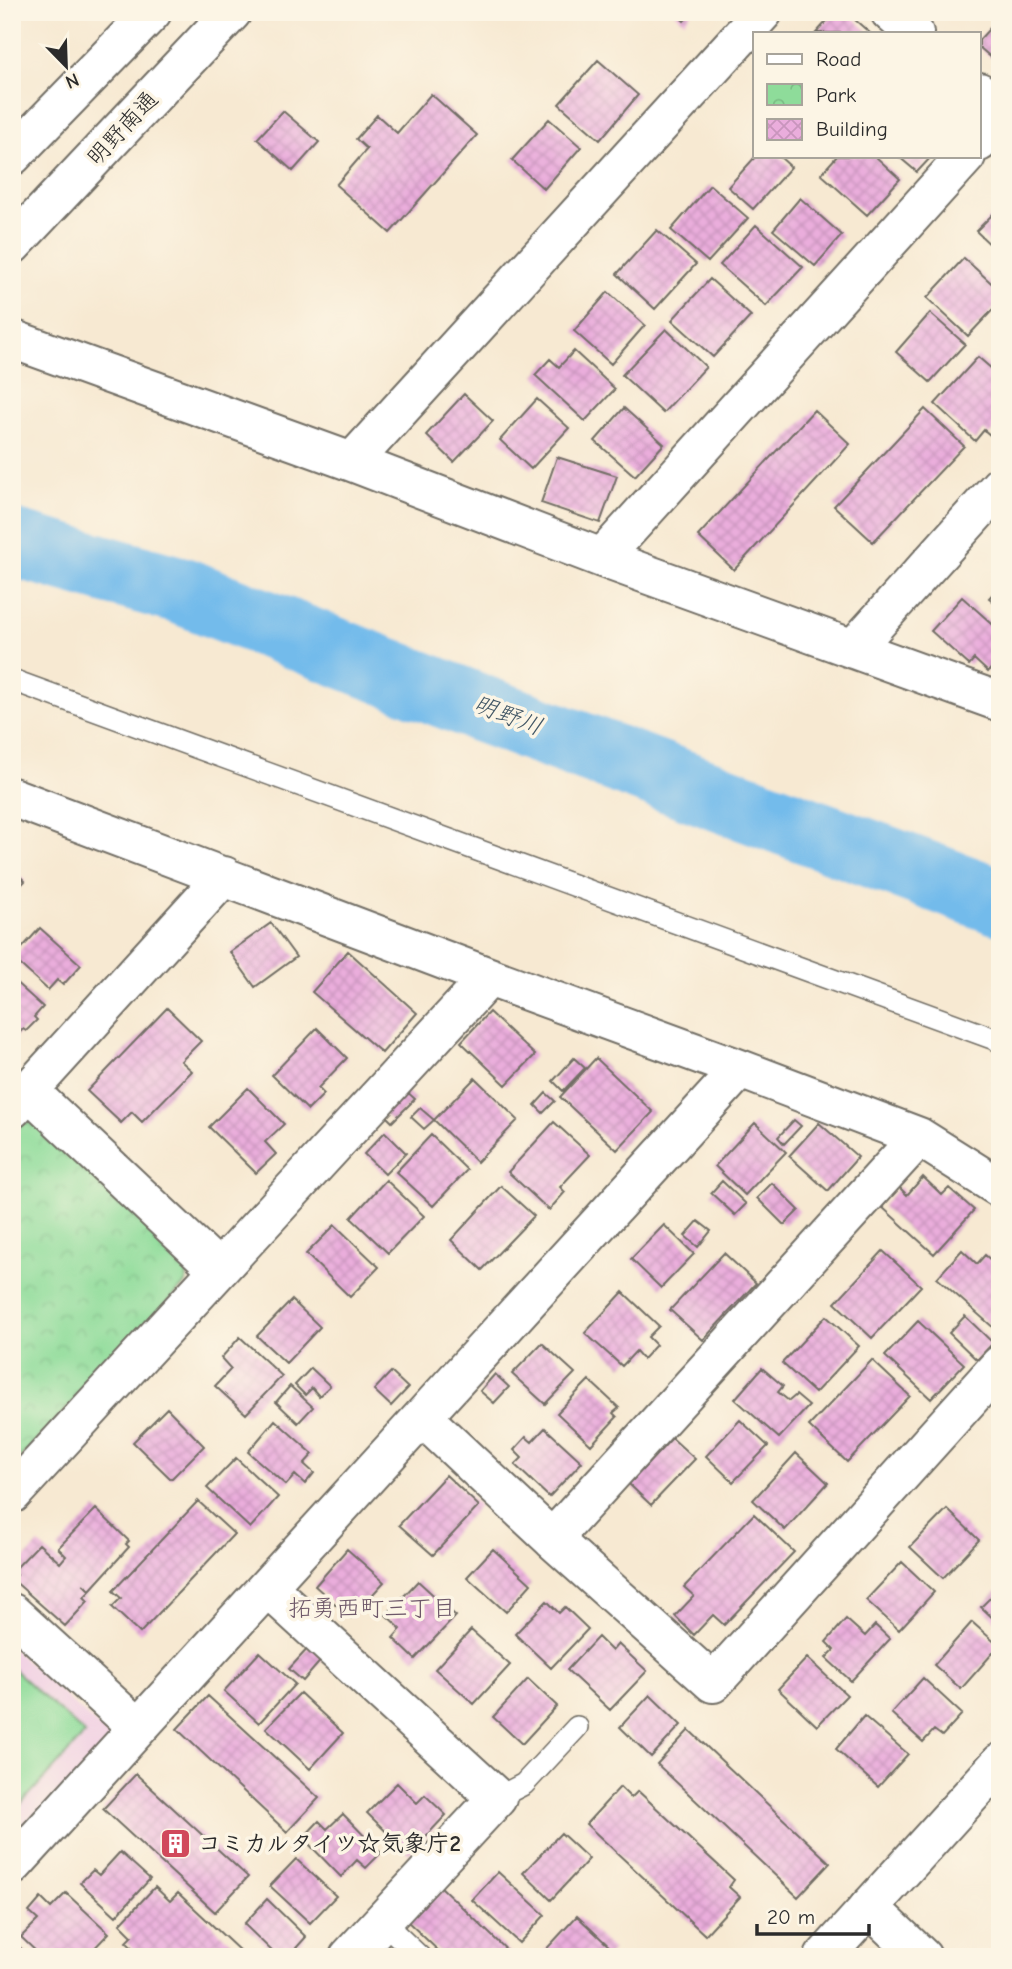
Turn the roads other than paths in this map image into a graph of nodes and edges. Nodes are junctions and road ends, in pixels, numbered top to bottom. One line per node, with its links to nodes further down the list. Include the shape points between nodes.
1 (152, 12): 10 (street)
2 (232, 12): 12 (street, 明野南通)
3 (763, 12): 14 (street)
4 (890, 12): 5 (street)
5 (913, 32)
6 (981, 94): 7 (street)
7 (1000, 111)
8 (1000, 119): 9 (street)
9 (981, 140)
10 (12, 156)
11 (964, 158): 16 (street)
12 (12, 245)
13 (12, 339): 14 (street)
14 (352, 462): 16 (street)
15 (1000, 486): 17 (street)
16 (603, 558): 17 (street)
17 (853, 649): 19 (street)
18 (12, 680): 23 (lane)
19 (1000, 702)
20 (12, 797): 21 (street)
21 (224, 876): 22 (street); 25 (street)
22 (489, 977): 24 (street); 28 (street)
23 (1000, 1041)
24 (740, 1069): 26 (street); 30 (street)
25 (21, 1100): 28 (street)
26 (919, 1137): 27 (street); 32 (street)
27 (1000, 1188)
28 (219, 1269): 31 (street)
29 (1000, 1365): 32 (street, via 713,1683)
30 (422, 1417): 32 (street); 33 (street)
31 (12, 1494)
32 (552, 1539)
33 (267, 1587): 36 (street); 38 (street)
34 (12, 1614): 36 (street)
35 (577, 1727): 38 (lane, via 524,1784)
36 (138, 1728): 39 (street)
37 (1000, 1763): 40 (street)
38 (497, 1798): 41 (street)
39 (12, 1866)
40 (869, 1907): 44 (street); 45 (street)
41 (382, 1921): 42 (street); 43 (lane)
42 (349, 1957)
43 (420, 1957)
44 (824, 1957)
45 (922, 1957)

